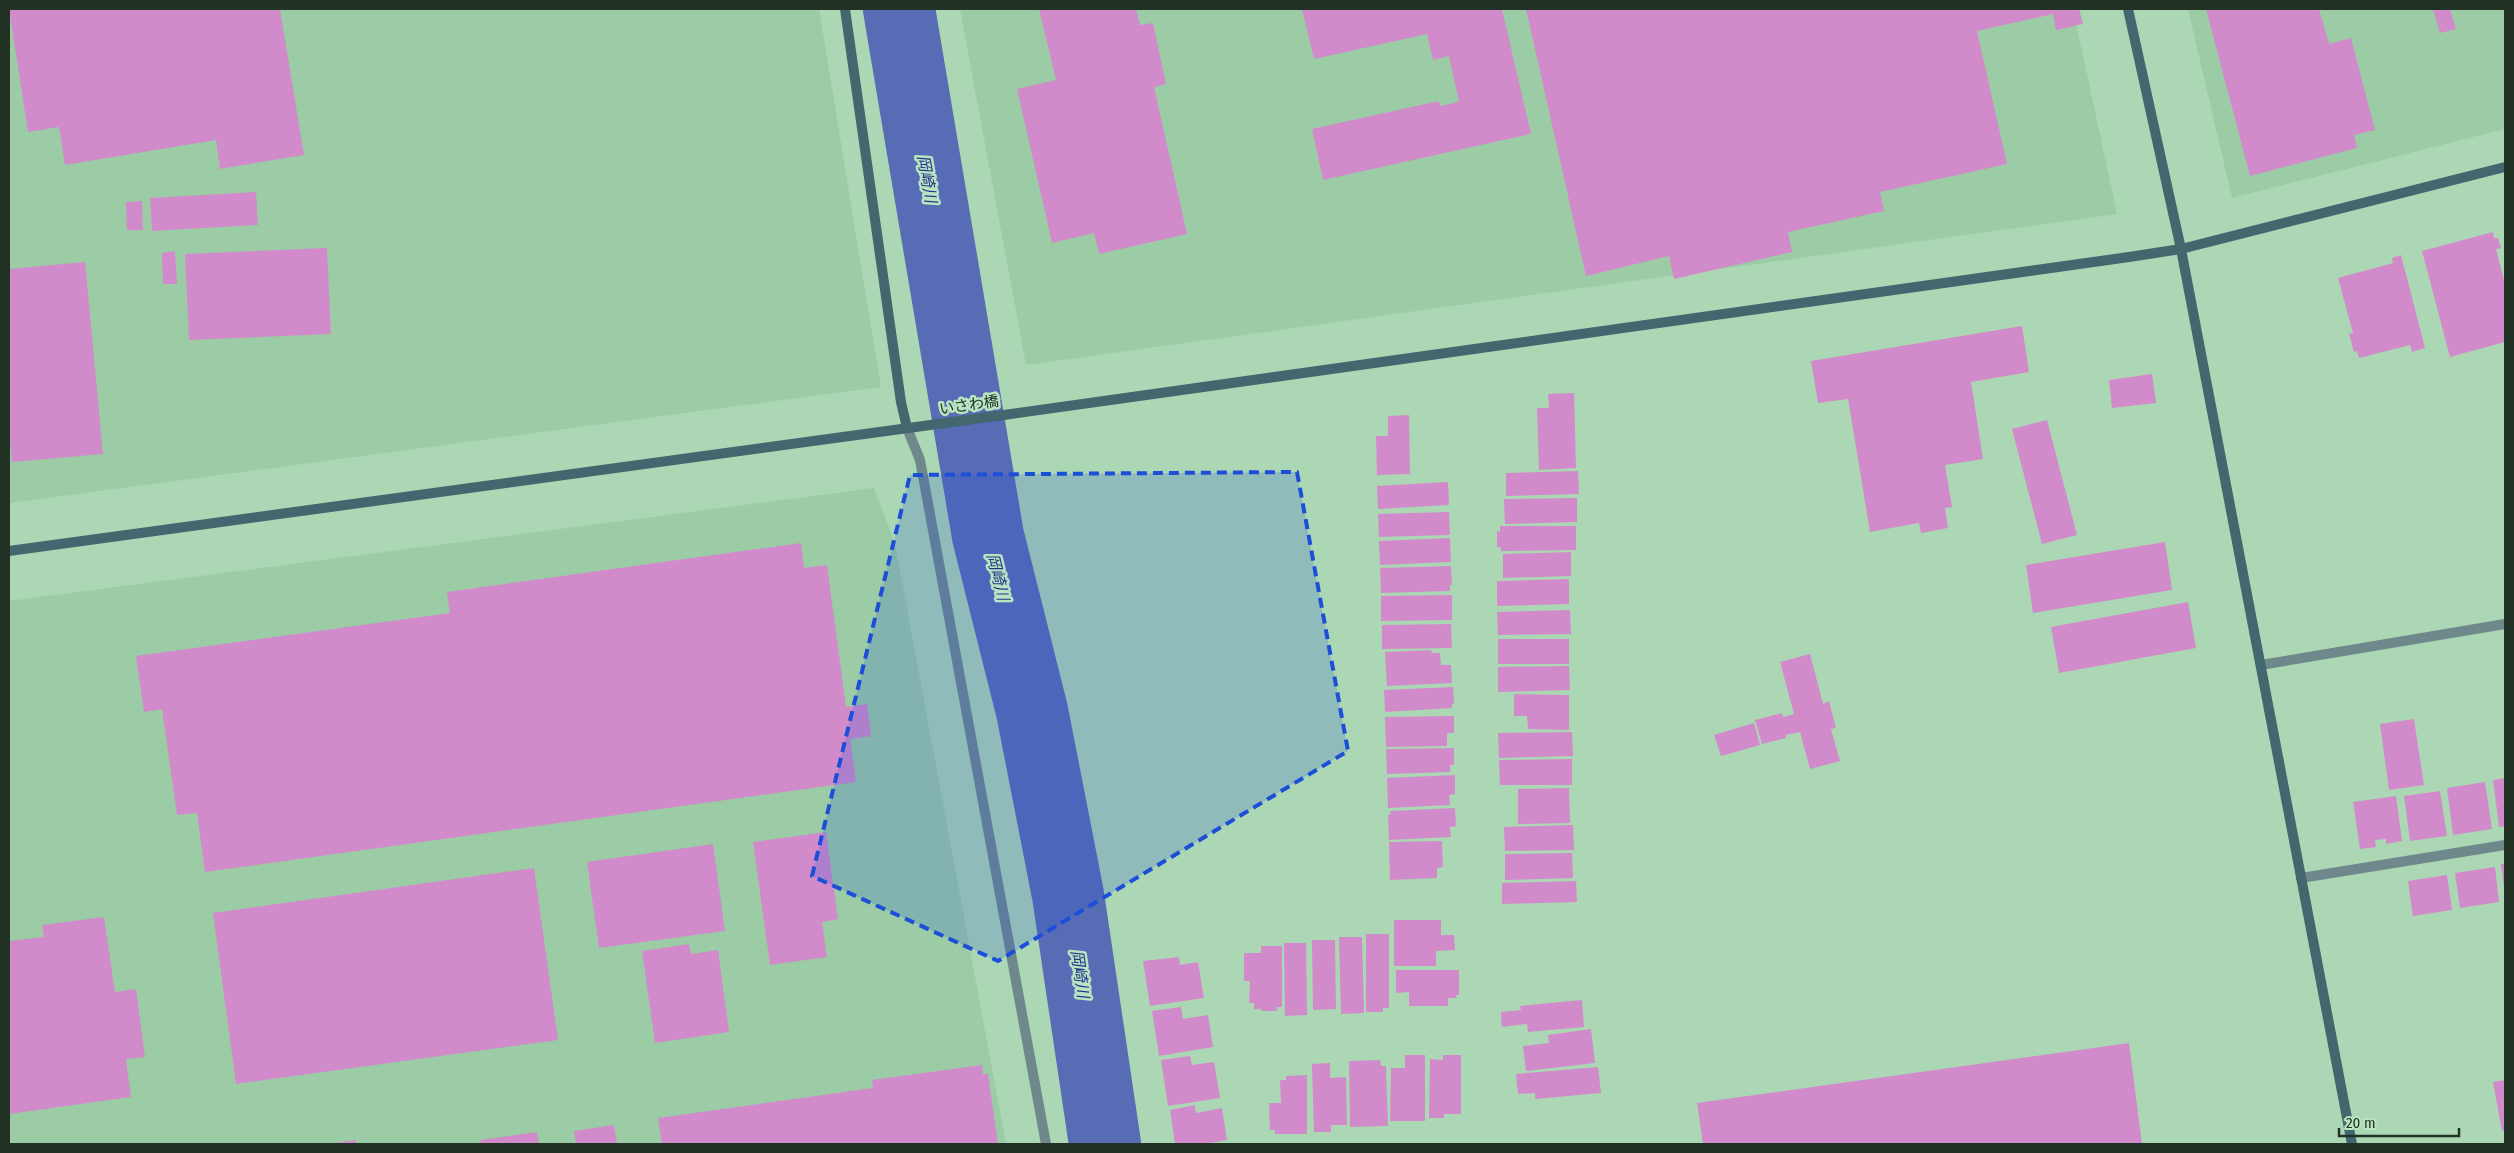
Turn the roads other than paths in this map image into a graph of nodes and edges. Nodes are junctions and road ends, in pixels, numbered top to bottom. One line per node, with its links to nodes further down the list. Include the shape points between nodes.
1 (845, 9): 5 (street)
2 (2128, 9): 4 (street)
3 (2505, 167): 4 (street, いさわ橋)
4 (2181, 249): 5 (street, いさわ橋); 8 (street)
5 (906, 428): 6 (street, いさわ橋); 11 (street, via 920,460)
6 (9, 551)
7 (2505, 624): 8 (street)
8 (2261, 666): 10 (street)
9 (2505, 845): 10 (street)
10 (2302, 878): 12 (street)
11 (1046, 1144)
12 (2352, 1144)

